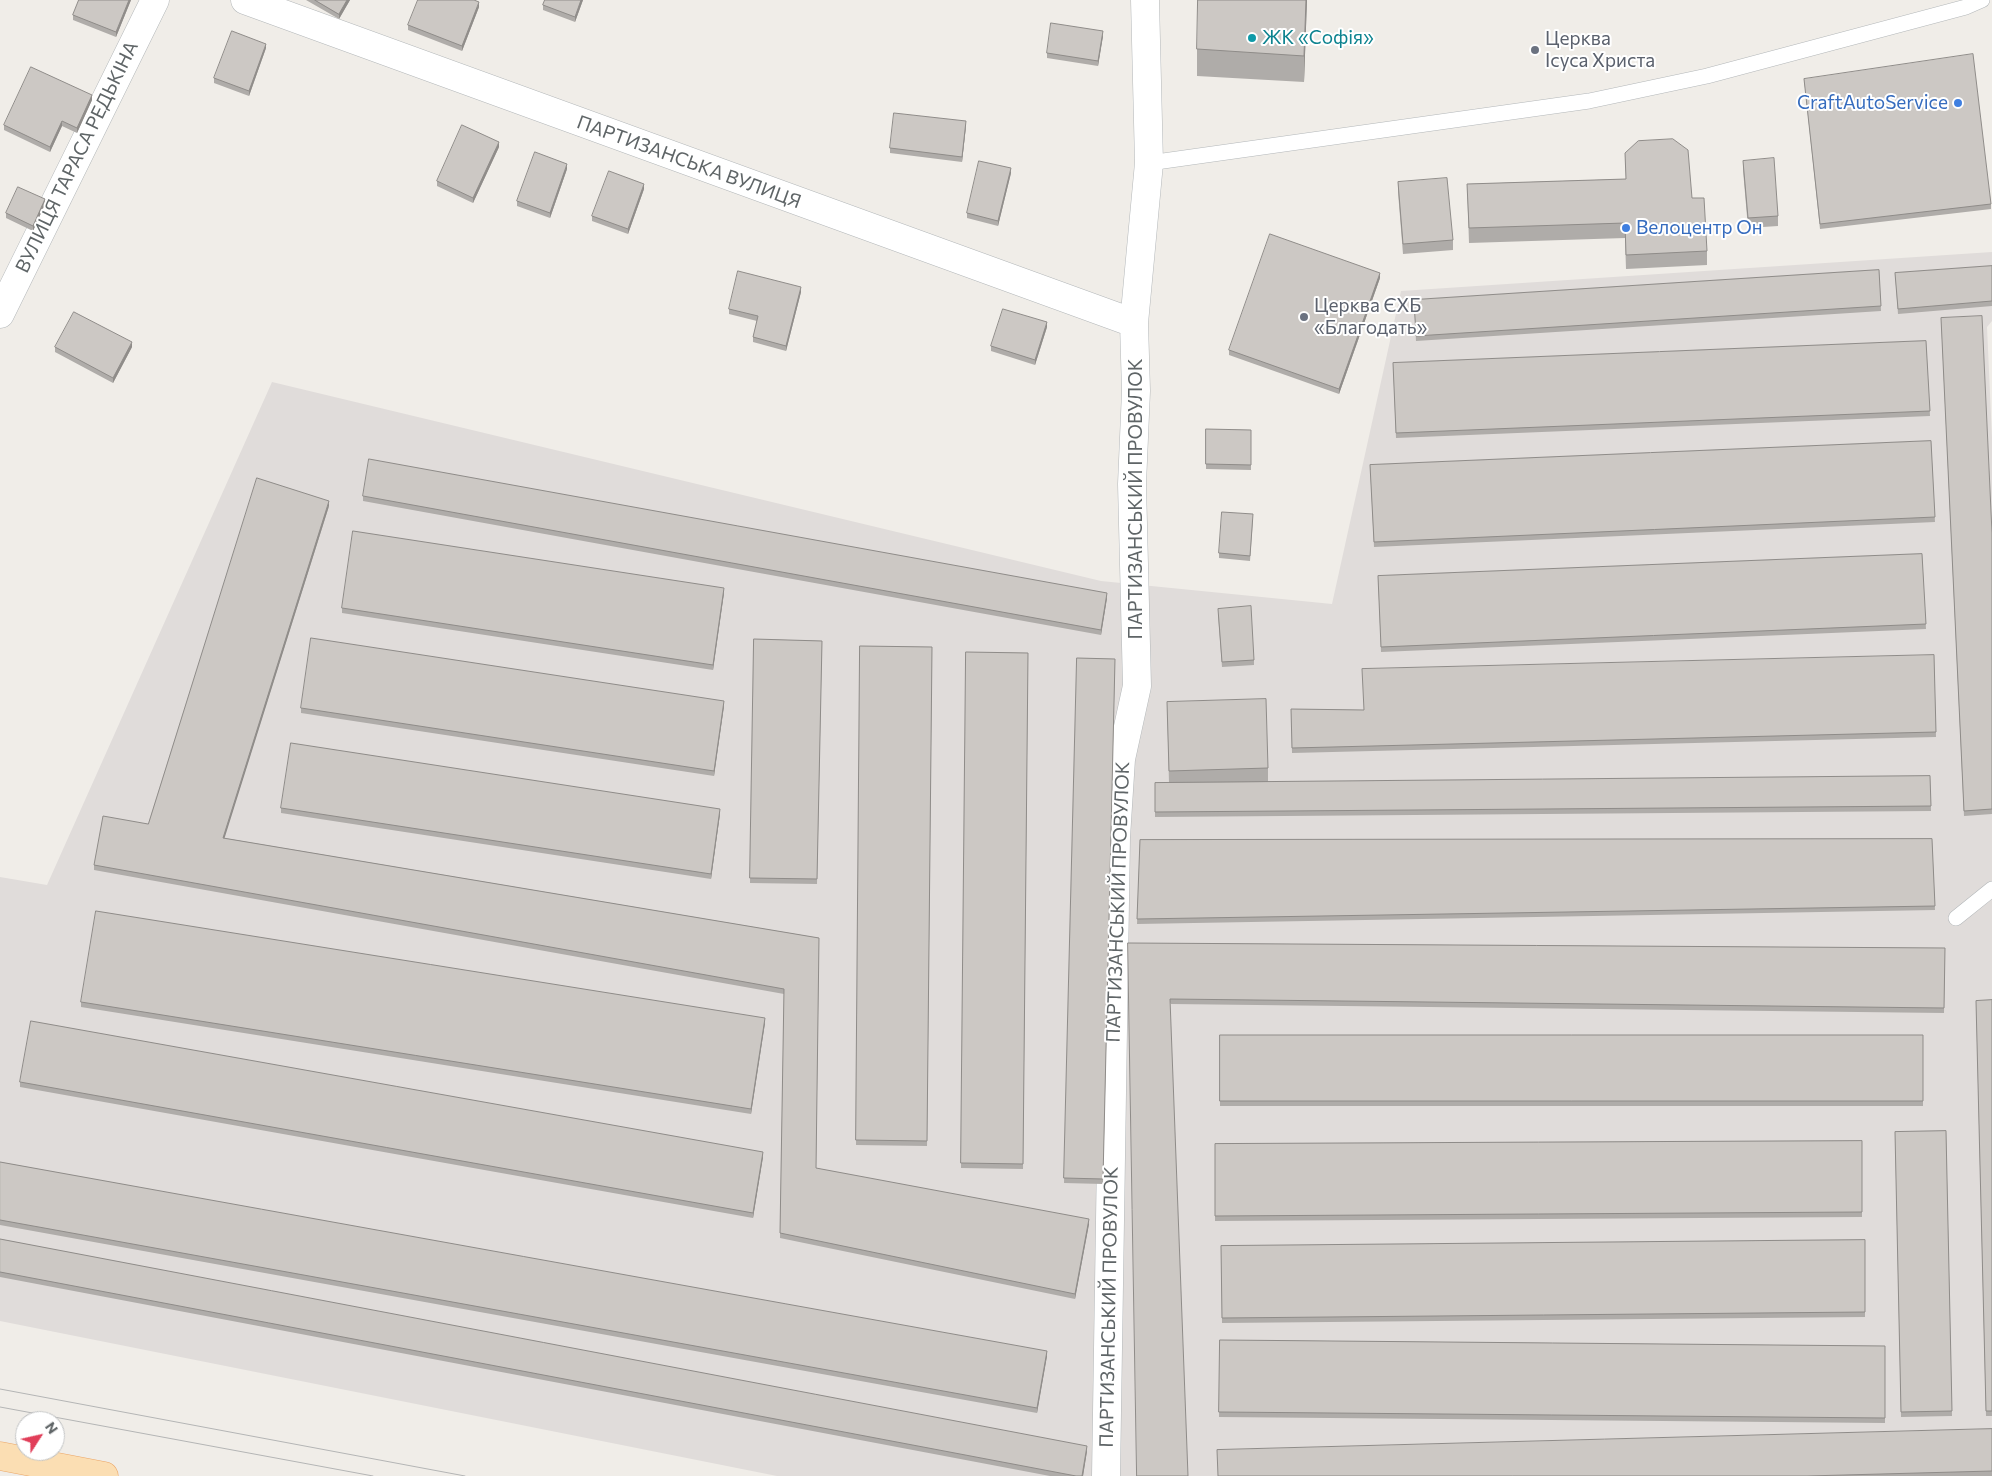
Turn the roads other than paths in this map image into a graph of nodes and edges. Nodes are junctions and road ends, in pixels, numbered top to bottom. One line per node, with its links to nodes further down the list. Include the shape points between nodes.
1 (155, 0): 6 (street, ВУЛИЦЯ ТАРАСА РЕДЬКІНА)
2 (245, 0): 7 (street, ПАРТИЗАНСЬКА ВУЛИЦЯ)
3 (1145, 0): 5 (street, ПАРТИЗАНСЬКИЙ ПРОВУЛОК)
4 (1982, 0): 5 (lane, via 1966,7 1706,76 1589,101)
5 (1149, 163): 7 (street, ПАРТИЗАНСЬКИЙ ПРОВУЛОК)
6 (0, 314)
7 (1134, 323): 12 (street, ПАРТИЗАНСЬКИЙ ПРОВУЛОК, via 1136,391 1132,484 1137,686 1121,759 1116,837)
8 (1992, 889): 9 (lane)
9 (1956, 918)
10 (0, 1456): 11 (main road)
11 (104, 1476)
12 (1106, 1476)

